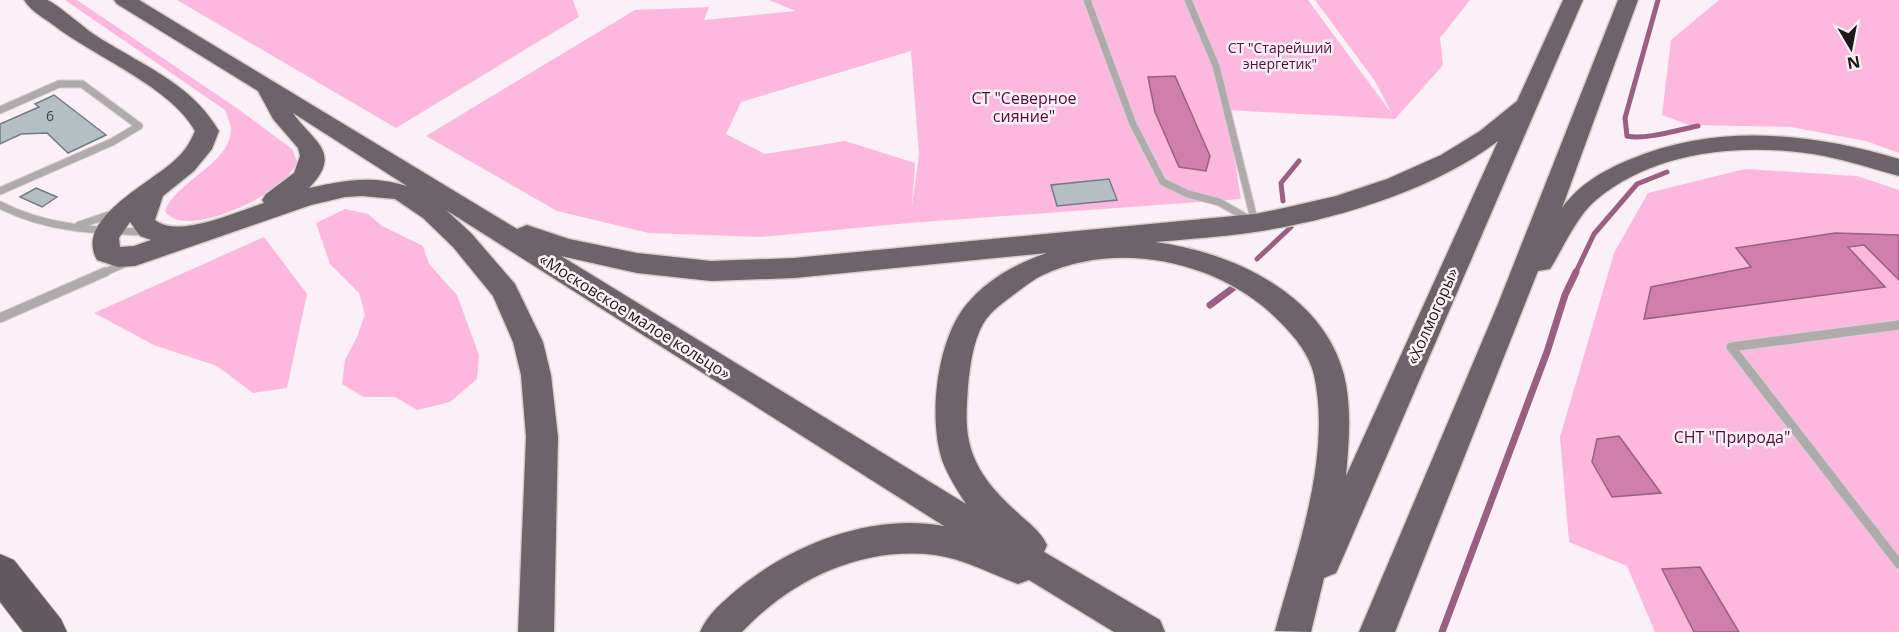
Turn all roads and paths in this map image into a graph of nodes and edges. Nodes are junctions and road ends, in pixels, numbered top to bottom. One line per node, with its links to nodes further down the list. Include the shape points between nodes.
1 (34, 0): 13 (highway, via 176,95 200,117 207,131 200,152)
2 (124, 0): 7 (highway, «Московское малое кольцо»)
3 (1087, 0): 18 (lane, via 1133,124 1163,182 1188,194 1220,202)
4 (1188, 0): 18 (lane, via 1216,66)
5 (1573, 0): 8 (highway, «Холмогоры»)
6 (1628, 0): 23 (highway)
7 (267, 87): 10 (highway, «Московское малое кольцо»); 20 (highway, via 291,128 311,148 310,168 298,185 281,197)
8 (1525, 106): 18 (highway, via 1476,145 1427,172 1312,213); 29 (highway, «Холмогоры»)
9 (0, 110): 12 (lane, via 59,84 82,84 140,126)
10 (397, 168): 16 (highway); 17 (highway, «Московское малое кольцо»)
11 (1899, 168): 23 (highway, via 1788,144 1740,143 1657,157 1585,195)
12 (0, 191)
13 (151, 192): 15 (highway); 21 (highway, via 142,220)
14 (0, 205): 19 (lane, via 22,217)
15 (127, 209): 19 (lane); 22 (highway)
16 (432, 212): 20 (highway, via 402,193 362,187 316,195); 31 (highway, via 462,240 505,291 528,342 536,375 542,437)
17 (473, 214): 18 (highway, via 565,248 637,263 711,271 794,268); 28 (highway, «Московское малое кольцо»)
18 (1255, 223)
19 (72, 227): 22 (lane)
20 (206, 231): 21 (highway)
21 (154, 241): 22 (highway, via 135,256 118,257)
22 (107, 252): 24 (lane)
23 (1512, 304): 34 (highway)
24 (0, 318)
25 (1899, 325): 26 (lane, via 1731,347)
26 (1899, 564)
27 (0, 572): 30 (highway)
28 (1083, 595): 29 (highway, via 990,511 967,481 953,445 950,410 956,363 969,322 991,296 1033,268 1072,256 1122,249 1172,253 1217,265 1257,285 1289,310 1314,341 1330,380 1334,414 1332,458); 32 (highway, via 939,540 867,541 821,556 776,581 730,617); 33 (highway, «Московское малое кольцо»)
29 (1293, 631)
30 (47, 632)
31 (536, 632)
32 (718, 632)
33 (1147, 632)
34 (1377, 632)

